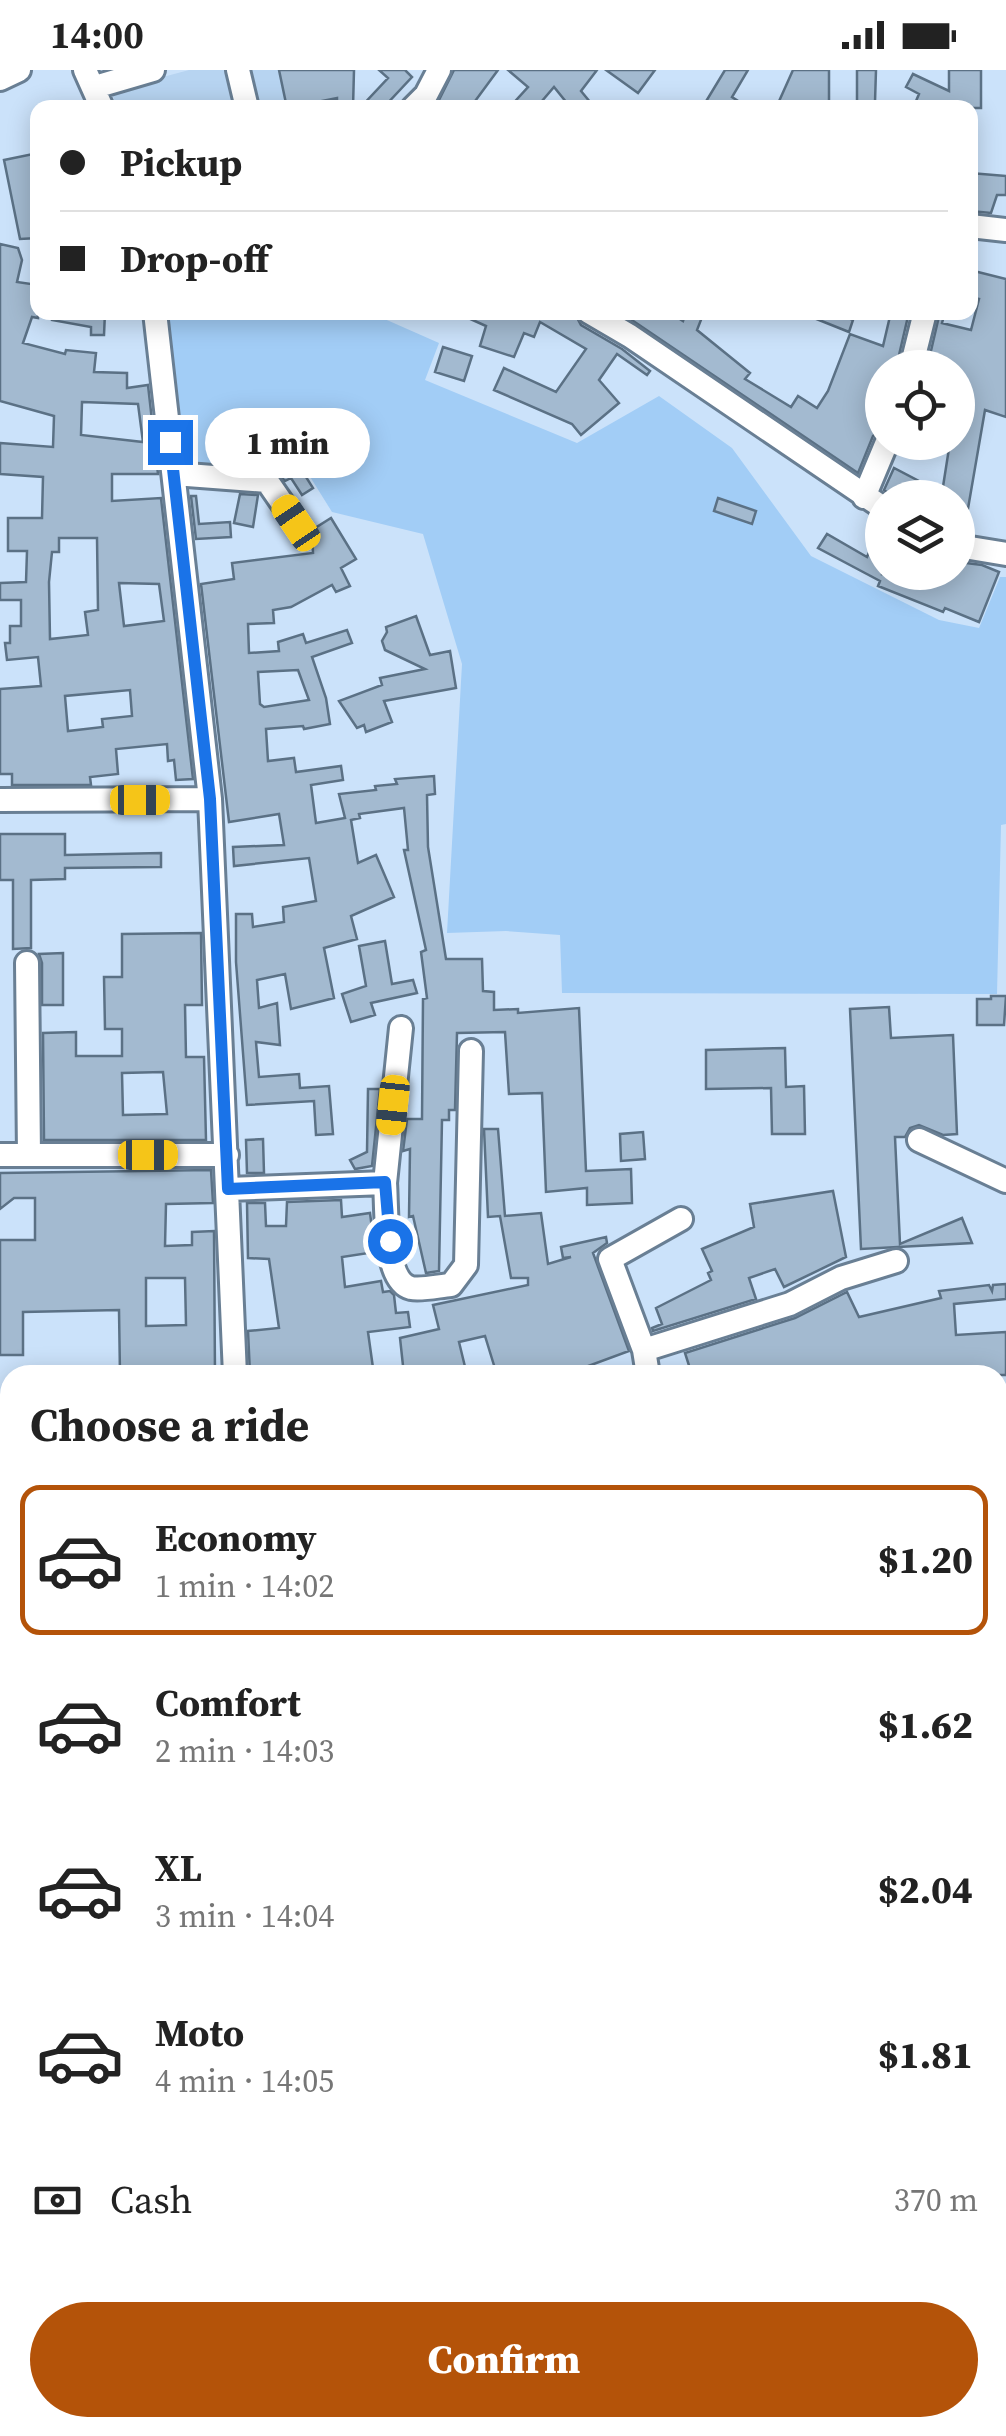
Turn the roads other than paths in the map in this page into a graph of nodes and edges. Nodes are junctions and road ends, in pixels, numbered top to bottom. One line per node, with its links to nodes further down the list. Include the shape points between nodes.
1 (19, 70): 5 (street)
2 (153, 70): 6 (street)
3 (238, 70): 7 (street)
4 (439, 70): 8 (street)
5 (0, 79)
6 (94, 88)
7 (244, 100)
8 (421, 100)
9 (978, 227): 10 (street)
10 (1006, 230)
11 (156, 320): 15 (street)
12 (603, 320): 16 (street)
13 (922, 320): 14 (street)
14 (915, 350)
15 (174, 474): 17 (street, via 268,481); 20 (street)
16 (865, 496)
17 (296, 523)
18 (975, 549): 19 (street)
19 (1006, 554)
20 (210, 799): 21 (street); 27 (street)
21 (0, 800)
22 (27, 963): 26 (street)
23 (401, 1028): 29 (street)
24 (471, 1051): 29 (street, via 466,1265 451,1285 400,1283 392,1270)
25 (918, 1140): 30 (street)
26 (29, 1155): 27 (street); 28 (street)
27 (227, 1155): 31 (street)
28 (0, 1156)
29 (385, 1182): 31 (street)
30 (1006, 1182)
31 (228, 1189): 35 (street)
32 (682, 1219): 34 (street, via 610,1259)
33 (896, 1261): 34 (street, via 790,1304)
34 (644, 1350): 36 (street)
35 (236, 1365)
36 (646, 1365)

